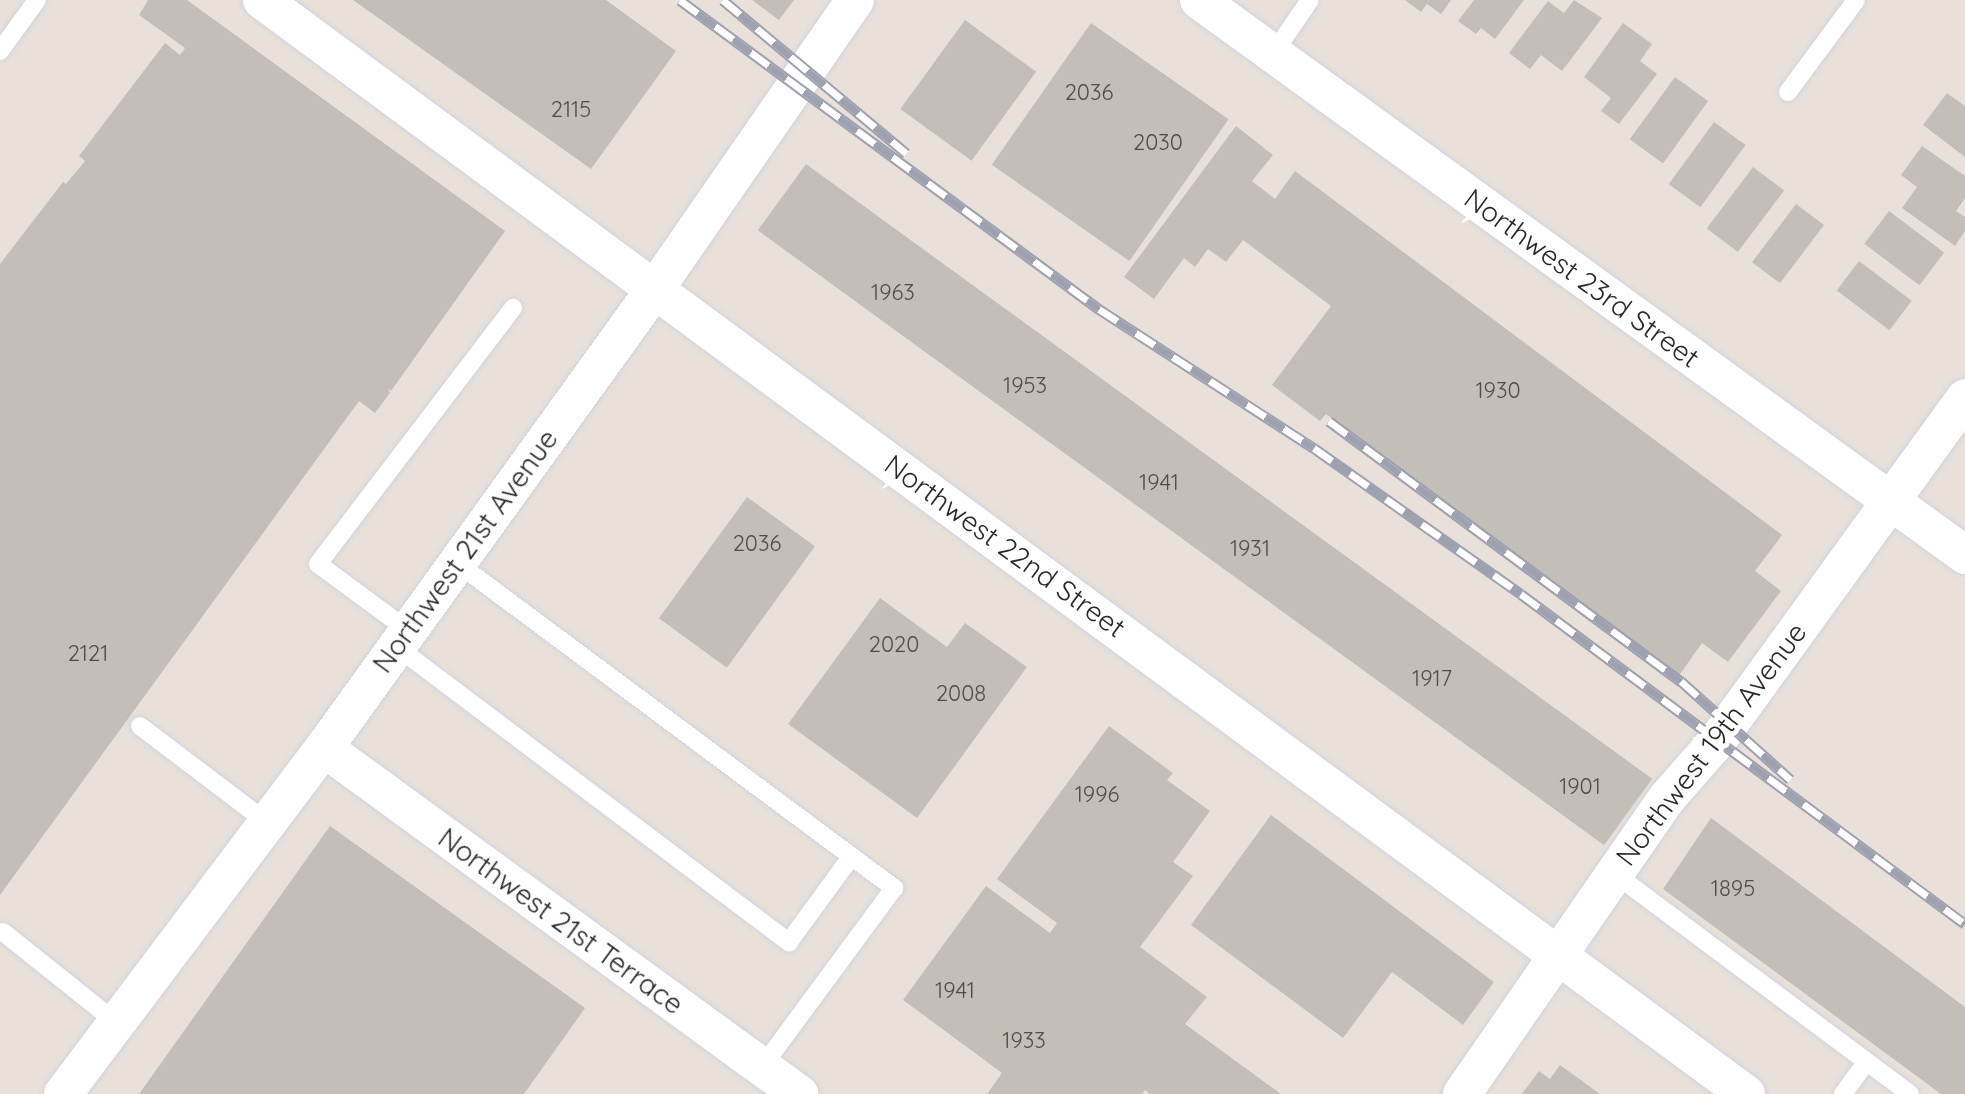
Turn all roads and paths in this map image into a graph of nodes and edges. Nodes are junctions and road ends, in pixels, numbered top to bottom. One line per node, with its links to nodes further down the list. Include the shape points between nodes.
1 (37, 0): 7 (lane)
2 (262, 0): 10 (street, Northwest 22nd Street)
3 (855, 0): 10 (street, Northwest 21st Avenue)
4 (1199, 0): 8 (street, Northwest 23rd Street)
5 (1310, 0): 8 (lane)
6 (1856, 0): 9 (lane)
7 (0, 52)
8 (1273, 54): 13 (street, Northwest 23rd Street)
9 (1788, 92)
10 (654, 289): 15 (street, Northwest 21st Avenue); 23 (street, Northwest 22nd Street)
11 (513, 308): 16 (lane, via 318,564)
12 (1965, 398): 13 (street, Northwest 19th Avenue)
13 (1888, 501): 14 (street, Northwest 23rd Street); 21 (street, Northwest 19th Avenue)
14 (1965, 555)
15 (458, 563): 16 (street, Northwest 21st Avenue); 20 (lane)
16 (402, 639): 18 (street, Northwest 21st Avenue); 20 (lane, via 789,942)
17 (140, 726): 19 (lane)
18 (324, 748): 19 (street, Northwest 21st Avenue); 26 (street, Northwest 21st Terrace)
19 (268, 823): 24 (street, Northwest 21st Avenue)
20 (851, 857): 26 (lane, via 894,888)
21 (1615, 874): 23 (street, Northwest 19th Avenue); 25 (lane)
22 (3, 932): 24 (lane)
23 (1560, 955): 29 (street, Northwest 19th Avenue); 30 (street, Northwest 22nd Street)
24 (117, 1023): 27 (street, Northwest 21st Avenue)
25 (1866, 1062): 31 (lane); 32 (lane)
26 (762, 1067): 28 (street, Northwest 21st Terrace)
27 (64, 1094)
28 (799, 1094)
29 (1462, 1094)
30 (1746, 1094)
31 (1844, 1094)
32 (1910, 1094)

